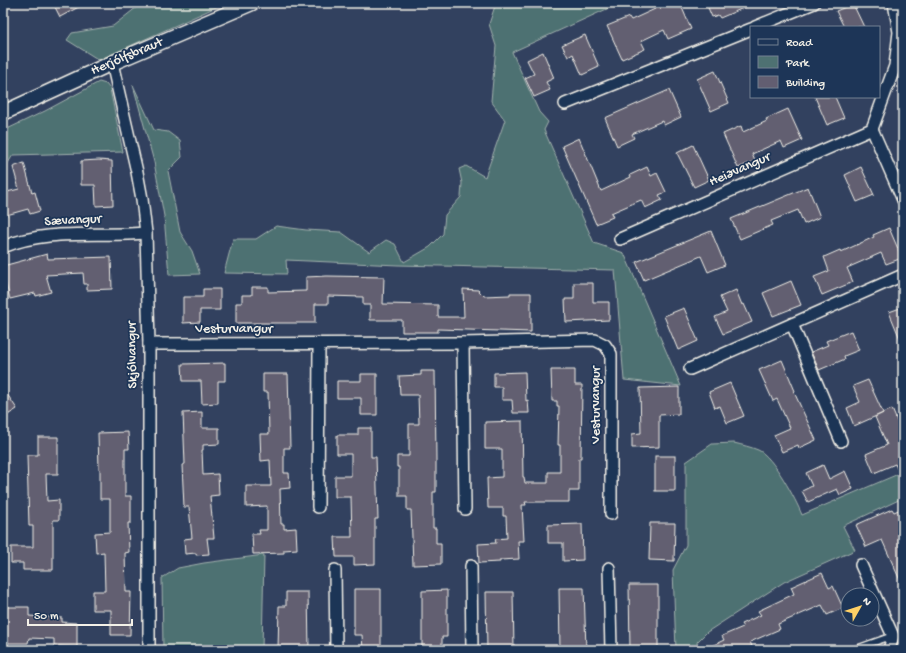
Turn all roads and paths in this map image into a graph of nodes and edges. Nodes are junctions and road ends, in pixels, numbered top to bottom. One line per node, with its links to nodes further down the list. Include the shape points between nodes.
1 (252, 3): 6 (street, Herjólfsbraut)
2 (814, 3): 4 (street)
3 (894, 3): 9 (street, via 899,32 895,66)
4 (757, 26)
5 (750, 28): 7 (street)
6 (112, 63): 8 (street, Herjólfsbraut); 11 (street, Skjólvangur, via 137,172)
7 (565, 104)
8 (3, 113)
9 (872, 129): 10 (street); 12 (street, Heiðvangur)
10 (903, 200)
11 (146, 233): 13 (street, Sævangur, via 68,234); 17 (street, Skjólvangur)
12 (620, 239)
13 (3, 247)
14 (903, 275): 15 (street)
15 (792, 324): 19 (street); 20 (street)
16 (463, 343): 18 (street, Vesturvangur); 22 (street); 23 (street, Vesturvangur, via 594,340 605,346 611,354)
17 (149, 344): 18 (street, Vesturvangur); 30 (street, Skjólvangur)
18 (319, 344): 21 (street)
19 (690, 369)
20 (841, 441)
21 (318, 507)
22 (465, 509)
23 (611, 514)
24 (861, 565): 28 (street)
25 (471, 566): 32 (street)
26 (609, 568): 33 (street)
27 (335, 570): 31 (street)
28 (893, 636): 29 (lane); 35 (street)
29 (855, 649): 34 (lane)
30 (150, 650)
31 (336, 650)
32 (472, 650)
33 (611, 650)
34 (842, 650)
35 (889, 650)

